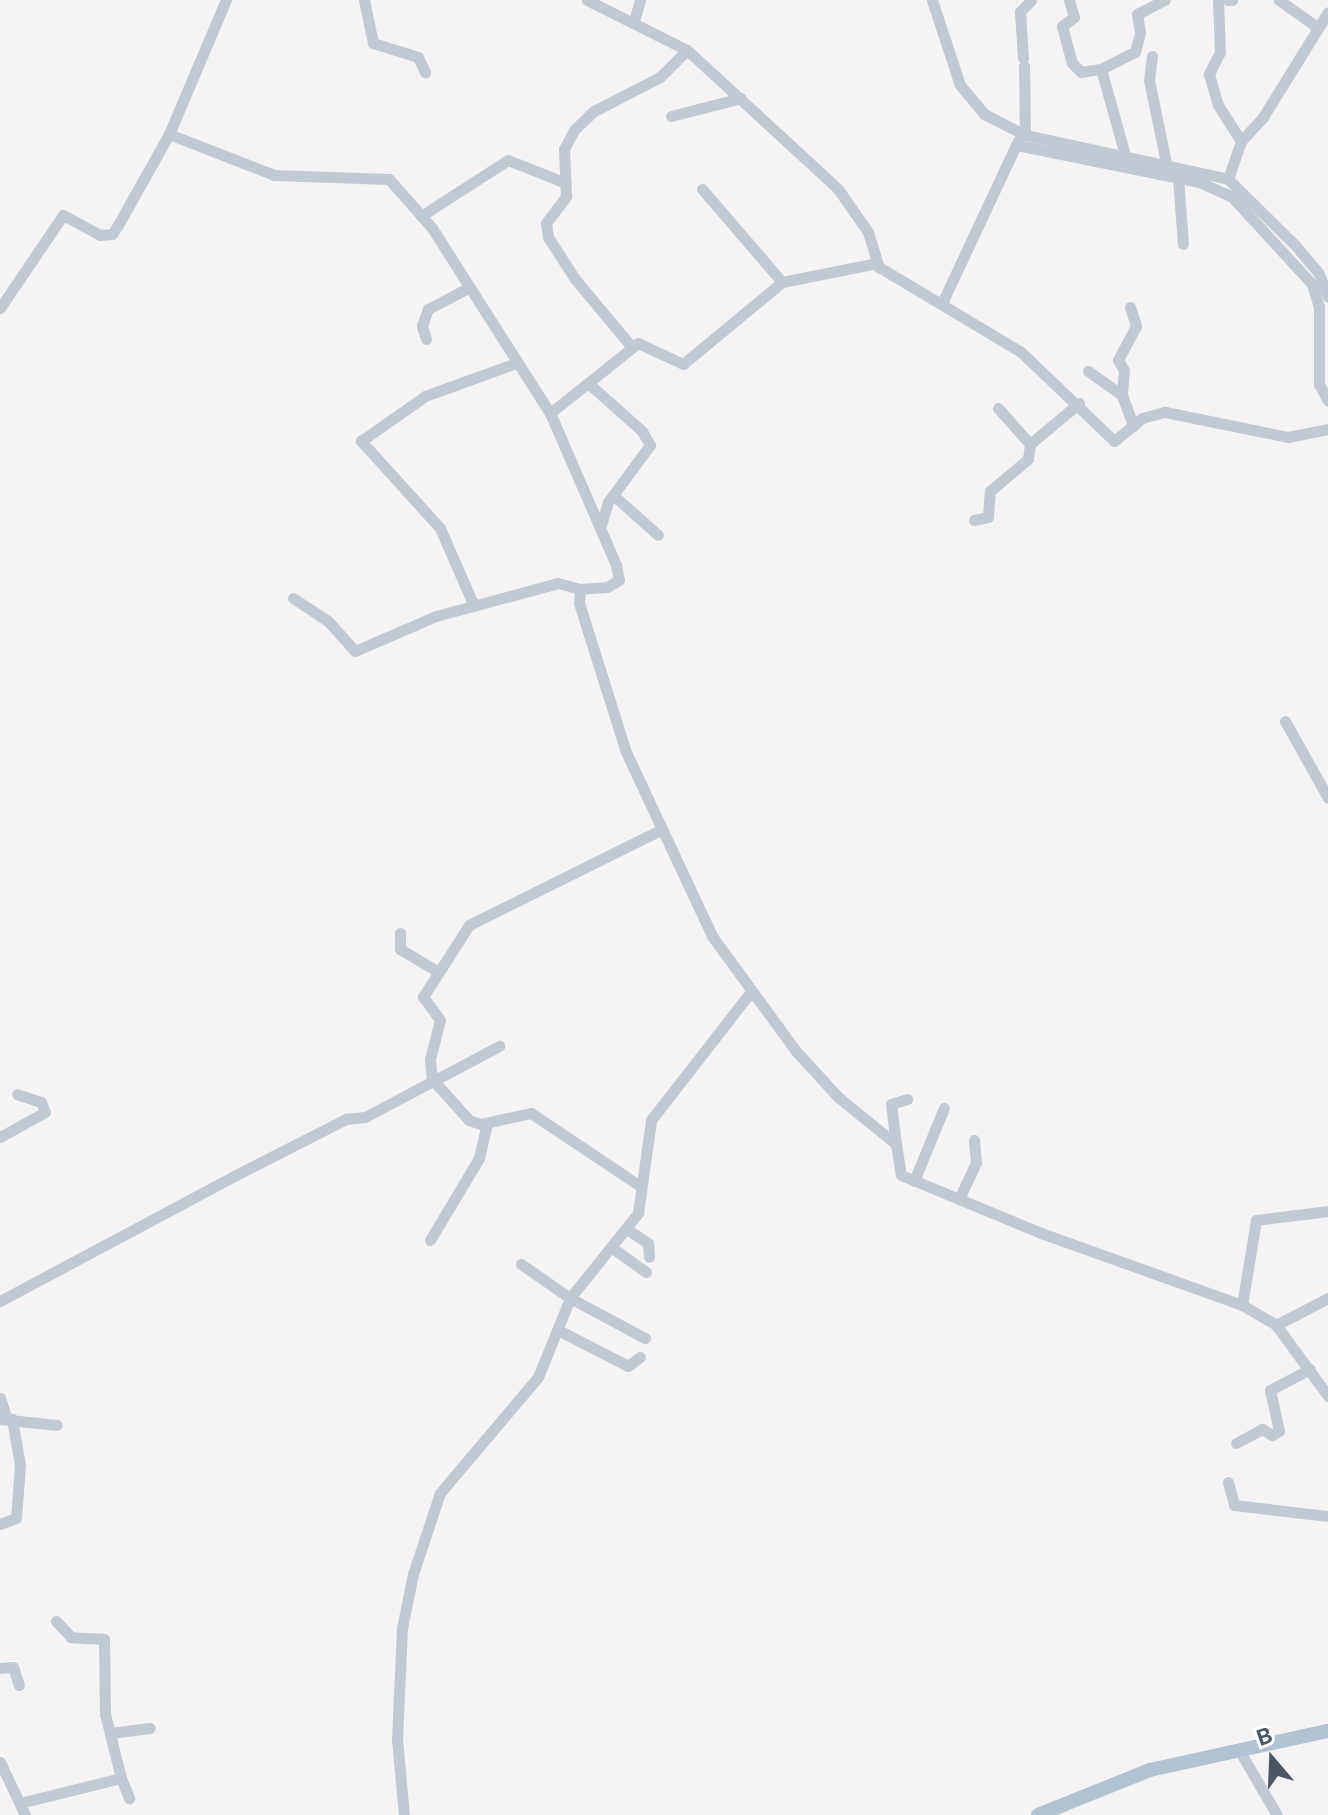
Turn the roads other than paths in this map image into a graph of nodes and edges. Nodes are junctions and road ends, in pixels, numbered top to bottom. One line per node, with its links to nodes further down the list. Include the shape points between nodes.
1 (226, 0): 20 (street)
2 (364, 0): 17 (street, via 373,43 418,57)
3 (587, 0): 12 (street)
4 (640, 0): 12 (street)
5 (932, 0): 21 (street, via 960,85 984,114)
6 (1031, 0): 21 (street, via 1020,12)
7 (1069, 0): 16 (street, via 1074,17 1062,26 1074,67 1081,72)
8 (1165, 0): 16 (street, via 1137,14 1135,52)
9 (1218, 0): 22 (street, via 1220,52 1209,74 1218,105)
10 (1279, 0): 13 (street)
11 (1328, 12): 13 (street)
12 (634, 21): 14 (street)
13 (1317, 27): 22 (street, via 1263,117)
14 (687, 50): 18 (street); 27 (street, via 660,77 594,111 574,130 564,149)
15 (1152, 56): 24 (street, via 1149,80)
16 (1101, 69): 23 (street)
17 (425, 72)
18 (741, 98): 19 (street); 31 (street, via 851,204 868,232)
19 (671, 116)
20 (169, 134): 29 (street, via 274,175 389,179); 37 (street, via 112,234 100,235 63,215)
21 (1020, 139): 23 (street); 25 (street); 35 (street)
22 (1241, 141): 26 (street)
23 (1125, 155): 24 (street)
24 (1166, 163): 26 (street)
25 (1178, 178): 30 (street); 44 (street, via 1232,197 1306,276 1319,307 1319,384)
26 (1228, 179): 34 (street, via 1318,272)
27 (566, 183): 29 (street, via 508,160); 39 (street, via 566,196 546,223 548,237)
28 (702, 189): 32 (street)
29 (421, 216): 33 (street)
30 (1183, 244)
31 (877, 263): 32 (street); 35 (street)
32 (782, 282): 39 (street, via 683,364 643,343)
33 (468, 288): 38 (street, via 428,309 422,326); 40 (street)
34 (1328, 297)
35 (942, 303): 45 (street, via 1021,352)
36 (1130, 307): 43 (street, via 1136,326 1119,357)
37 (0, 308)
38 (426, 339)
39 (631, 346): 42 (street)
40 (516, 363): 47 (street); 57 (street, via 425,396 361,441 440,528)
41 (1088, 371): 43 (street)
42 (588, 383): 47 (street); 51 (street, via 642,431 650,445)
43 (1122, 395): 48 (street)
44 (1328, 401)
45 (1079, 403): 48 (street, via 1114,441); 50 (street)
46 (998, 408): 50 (street)
47 (550, 413): 53 (street)
48 (1133, 426): 49 (street, via 1165,412 1288,437)
49 (1328, 429)
50 (1030, 444): 52 (street, via 1028,459 990,491 988,517)
51 (613, 495): 53 (street); 54 (street)
52 (974, 520)
53 (601, 528): 55 (street, via 619,580 607,587)
54 (658, 535)
55 (580, 589): 57 (street, via 558,583); 60 (street, via 579,603 624,747)
56 (293, 598): 57 (street, via 328,621 355,651 403,626)
57 (474, 606)
58 (1285, 721): 59 (street)
59 (1328, 798)
60 (660, 830): 62 (street, via 475,921); 63 (street, via 712,936)
61 (400, 933): 62 (street, via 400,949)
62 (437, 971): 65 (street, via 423,997 440,1020 430,1059)
63 (750, 993): 72 (street, via 838,1097); 74 (street, via 651,1120)
64 (499, 1046): 65 (street)
65 (432, 1079): 69 (street, via 469,1120); 85 (street, via 365,1117 346,1119 236,1175)
66 (17, 1094): 70 (street, via 41,1102 45,1112)
67 (907, 1099): 72 (street, via 891,1104)
68 (944, 1108): 73 (street)
69 (487, 1123): 74 (street, via 531,1113); 78 (street, via 479,1158)
70 (0, 1137)
71 (974, 1140): 75 (street, via 976,1163)
72 (896, 1144): 73 (street, via 900,1174)
73 (914, 1181): 75 (street)
74 (640, 1186): 77 (street, via 641,1206)
75 (959, 1199): 86 (street)
76 (1328, 1211): 86 (street, via 1256,1220)
77 (627, 1229): 79 (street); 80 (street, via 648,1243)
78 (430, 1240)
79 (611, 1247): 82 (street); 83 (street)
80 (649, 1257)
81 (521, 1264): 83 (street)
82 (646, 1272)
83 (570, 1298): 88 (street); 89 (street)
84 (1328, 1298): 87 (street)
85 (0, 1301)
86 (1242, 1305): 87 (street)
87 (1276, 1325): 91 (street)
88 (560, 1331): 90 (street, via 628,1366); 112 (street, via 531,1387 440,1493 413,1574 402,1628 397,1739)
89 (645, 1338)
90 (640, 1357)
91 (1310, 1369): 92 (street); 96 (street, via 1270,1390 1279,1431 1272,1435 1262,1429)
92 (1328, 1396)
93 (0, 1398): 94 (street)
94 (6, 1418): 95 (street); 99 (street, via 20,1465 16,1518)
95 (57, 1425)
96 (1236, 1443)
97 (1228, 1482): 98 (street, via 1234,1505)
98 (1328, 1516)
99 (0, 1524)
100 (56, 1621): 104 (street, via 71,1637 104,1639)
101 (0, 1668): 102 (street, via 13,1667)
102 (19, 1685)
103 (150, 1728): 104 (street)
104 (110, 1733): 108 (street)
105 (1327, 1735): 106 (main road)
106 (1239, 1750): 113 (main road, via 1150,1770); 114 (street)
107 (0, 1762): 110 (street)
108 (121, 1778): 109 (street); 110 (street)
109 (129, 1798)
110 (20, 1803): 111 (street)
111 (25, 1815)
112 (404, 1815)
113 (1038, 1815)
114 (1277, 1815)

